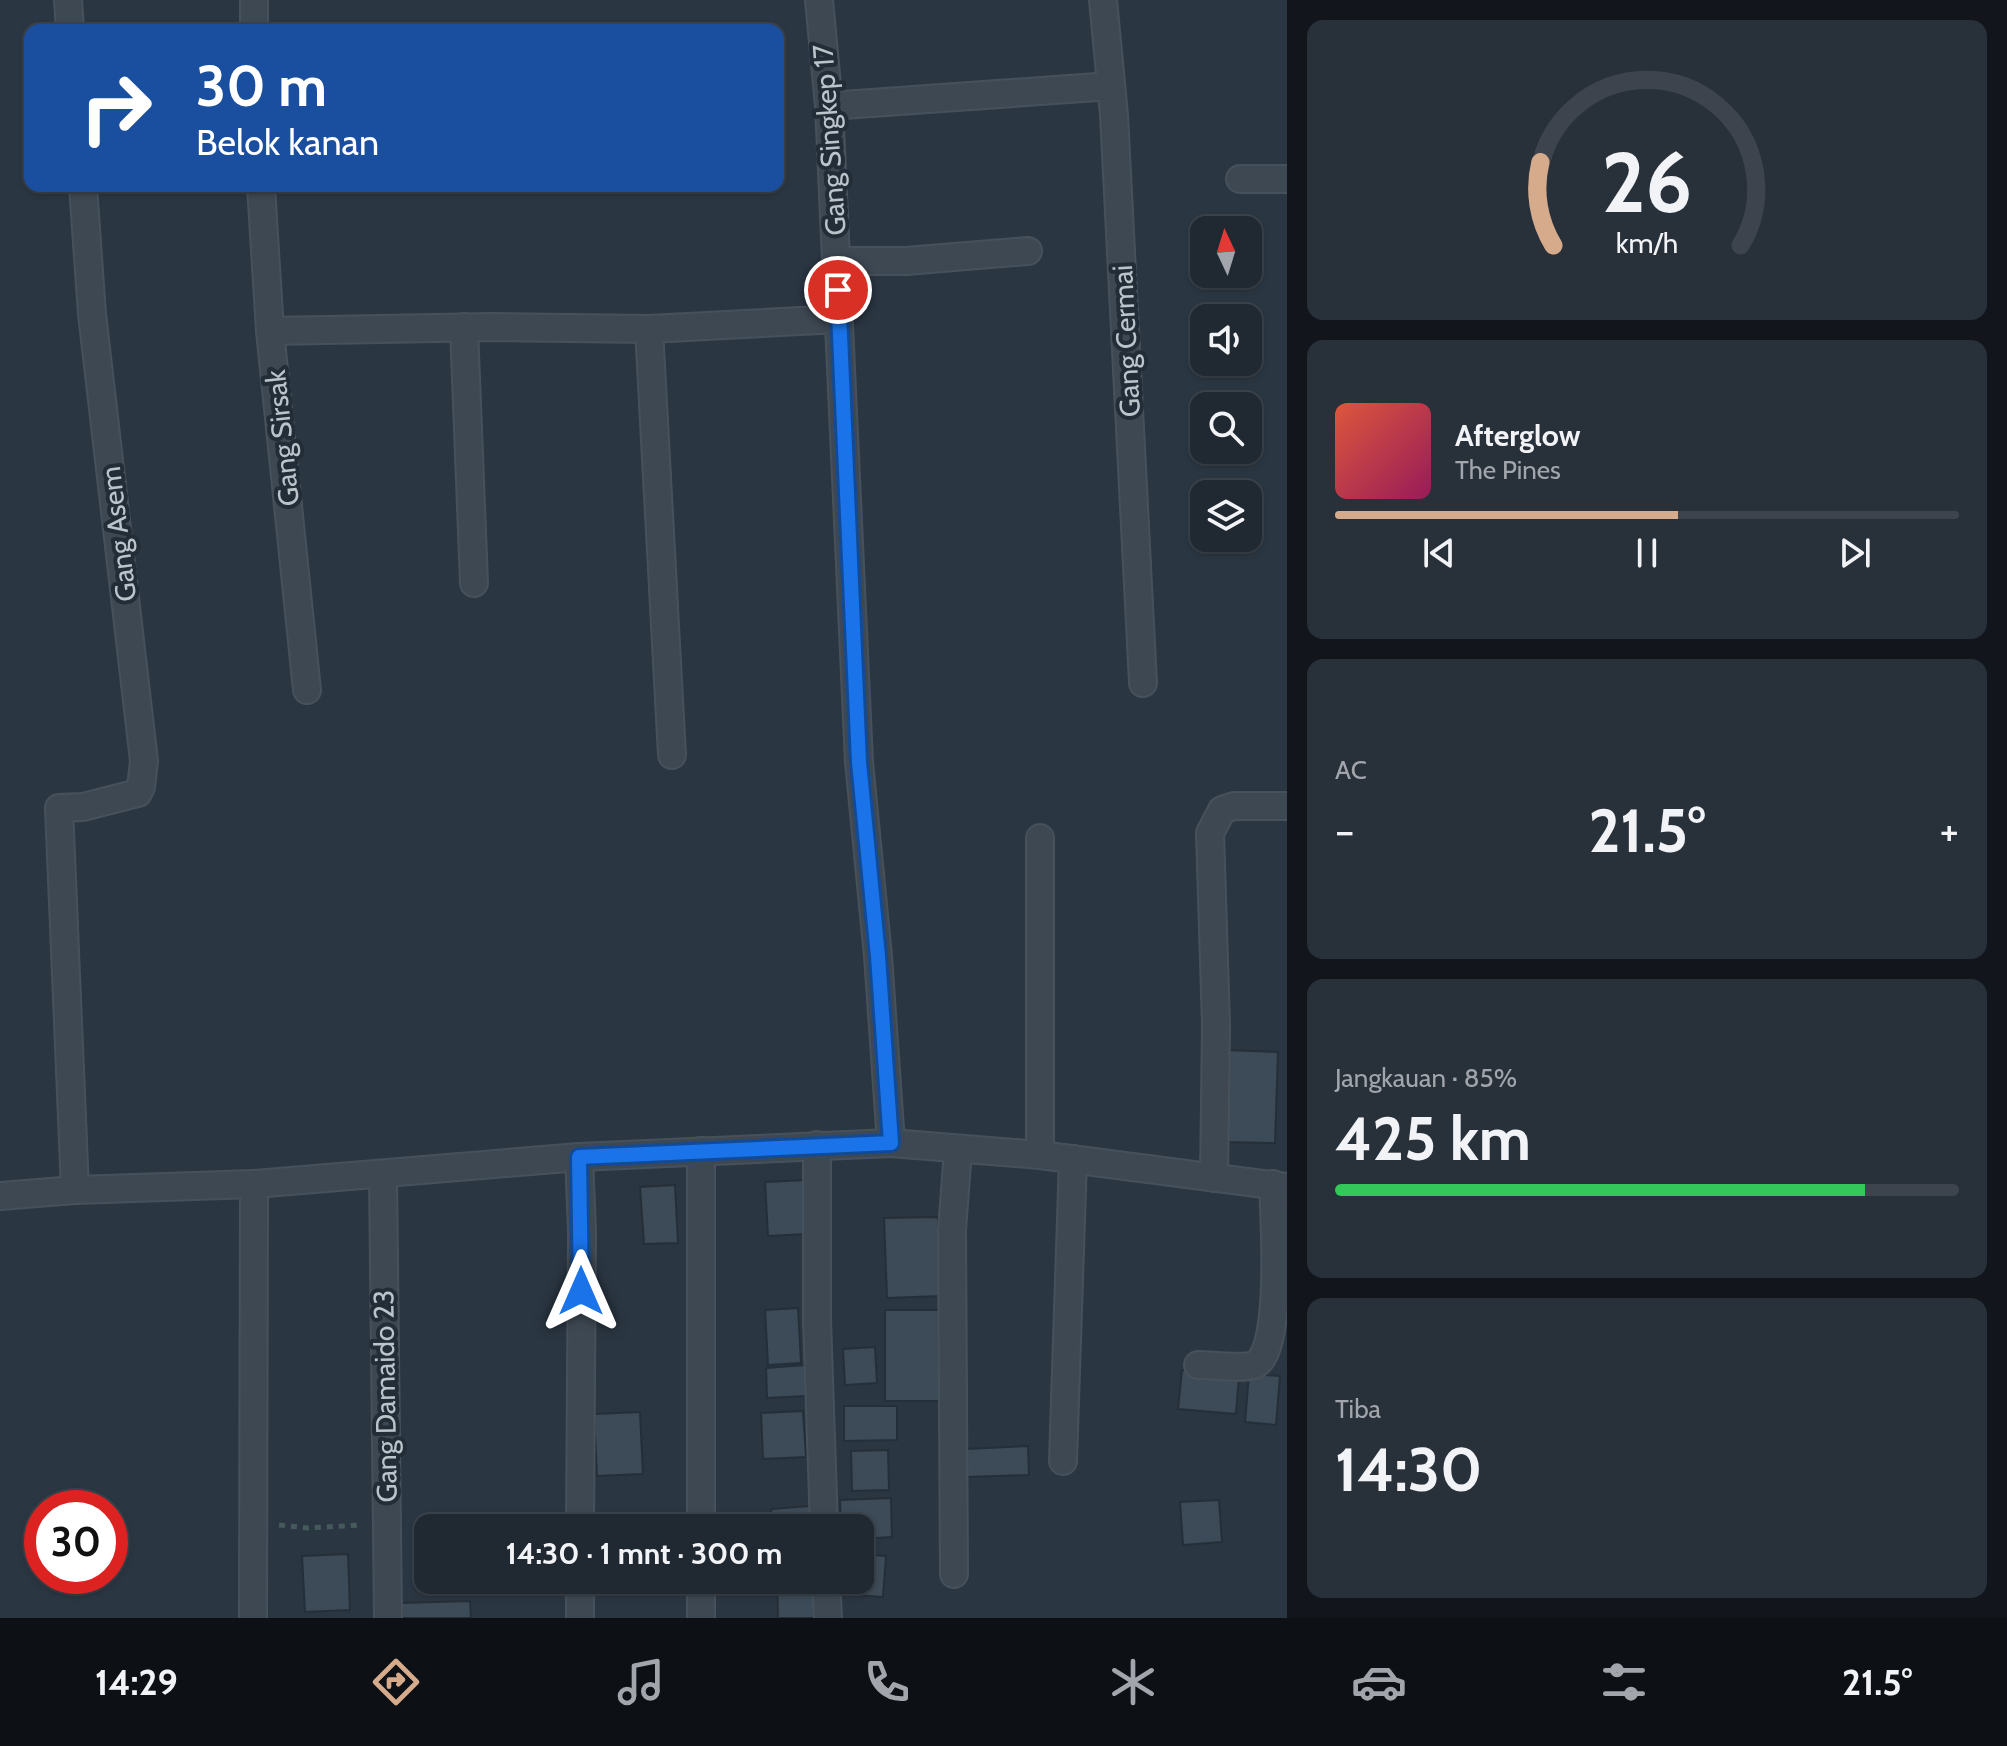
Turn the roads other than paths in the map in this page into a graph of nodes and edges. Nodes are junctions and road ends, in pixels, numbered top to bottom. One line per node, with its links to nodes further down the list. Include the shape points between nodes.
1 (68, 0): 5 (street)
2 (254, 0): 6 (street)
3 (819, 0): 8 (street, Gang Singkep 17)
4 (1103, 0): 7 (street, Gang Cermai)
5 (70, 24)
6 (254, 24)
7 (1111, 86): 8 (street); 20 (street, Gang Cermai)
8 (829, 106): 14 (street, Gang Singkep 17)
9 (1240, 179): 10 (street)
10 (1287, 179)
11 (83, 192): 36 (street, Gang Asem, via 92,314 144,761 138,793 59,808)
12 (261, 192): 18 (street, Gang Sirsak)
13 (1028, 251): 14 (street)
14 (837, 261): 15 (street, Gang Singkep 17)
15 (839, 319): 17 (street); 25 (street, Gang Singkep 17, via 859,762)
16 (464, 327): 17 (street); 18 (street); 19 (street)
17 (649, 329): 22 (street)
18 (270, 331): 21 (street, Gang Sirsak)
19 (474, 583)
20 (1143, 683)
21 (307, 690)
22 (672, 755)
23 (1287, 806): 33 (street, via 1222,810 1210,833)
24 (1040, 838): 29 (street)
25 (891, 1143): 26 (street); 27 (street)
26 (817, 1145): 28 (street); 42 (street)
27 (958, 1150): 29 (street); 43 (street, via 952,1230)
28 (701, 1151): 30 (street); 41 (street)
29 (1040, 1155): 31 (street)
30 (579, 1157): 32 (street); 40 (street)
31 (1073, 1159): 33 (street); 39 (street)
32 (383, 1175): 34 (street); 48 (street, Gang Damaido 23)
33 (1214, 1178): 35 (street)
34 (254, 1184): 36 (street); 47 (street)
35 (1280, 1186): 38 (street, via 1273,1324 1264,1357 1254,1365)
36 (75, 1190): 37 (street)
37 (0, 1196)
38 (1198, 1365)
39 (1063, 1461)
40 (580, 1514)
41 (701, 1514)
42 (824, 1514)
43 (954, 1574)
44 (580, 1594): 49 (street)
45 (701, 1594): 50 (street)
46 (827, 1594): 51 (street)
47 (253, 1618)
48 (388, 1618)
49 (580, 1618)
50 (701, 1618)
51 (828, 1618)

